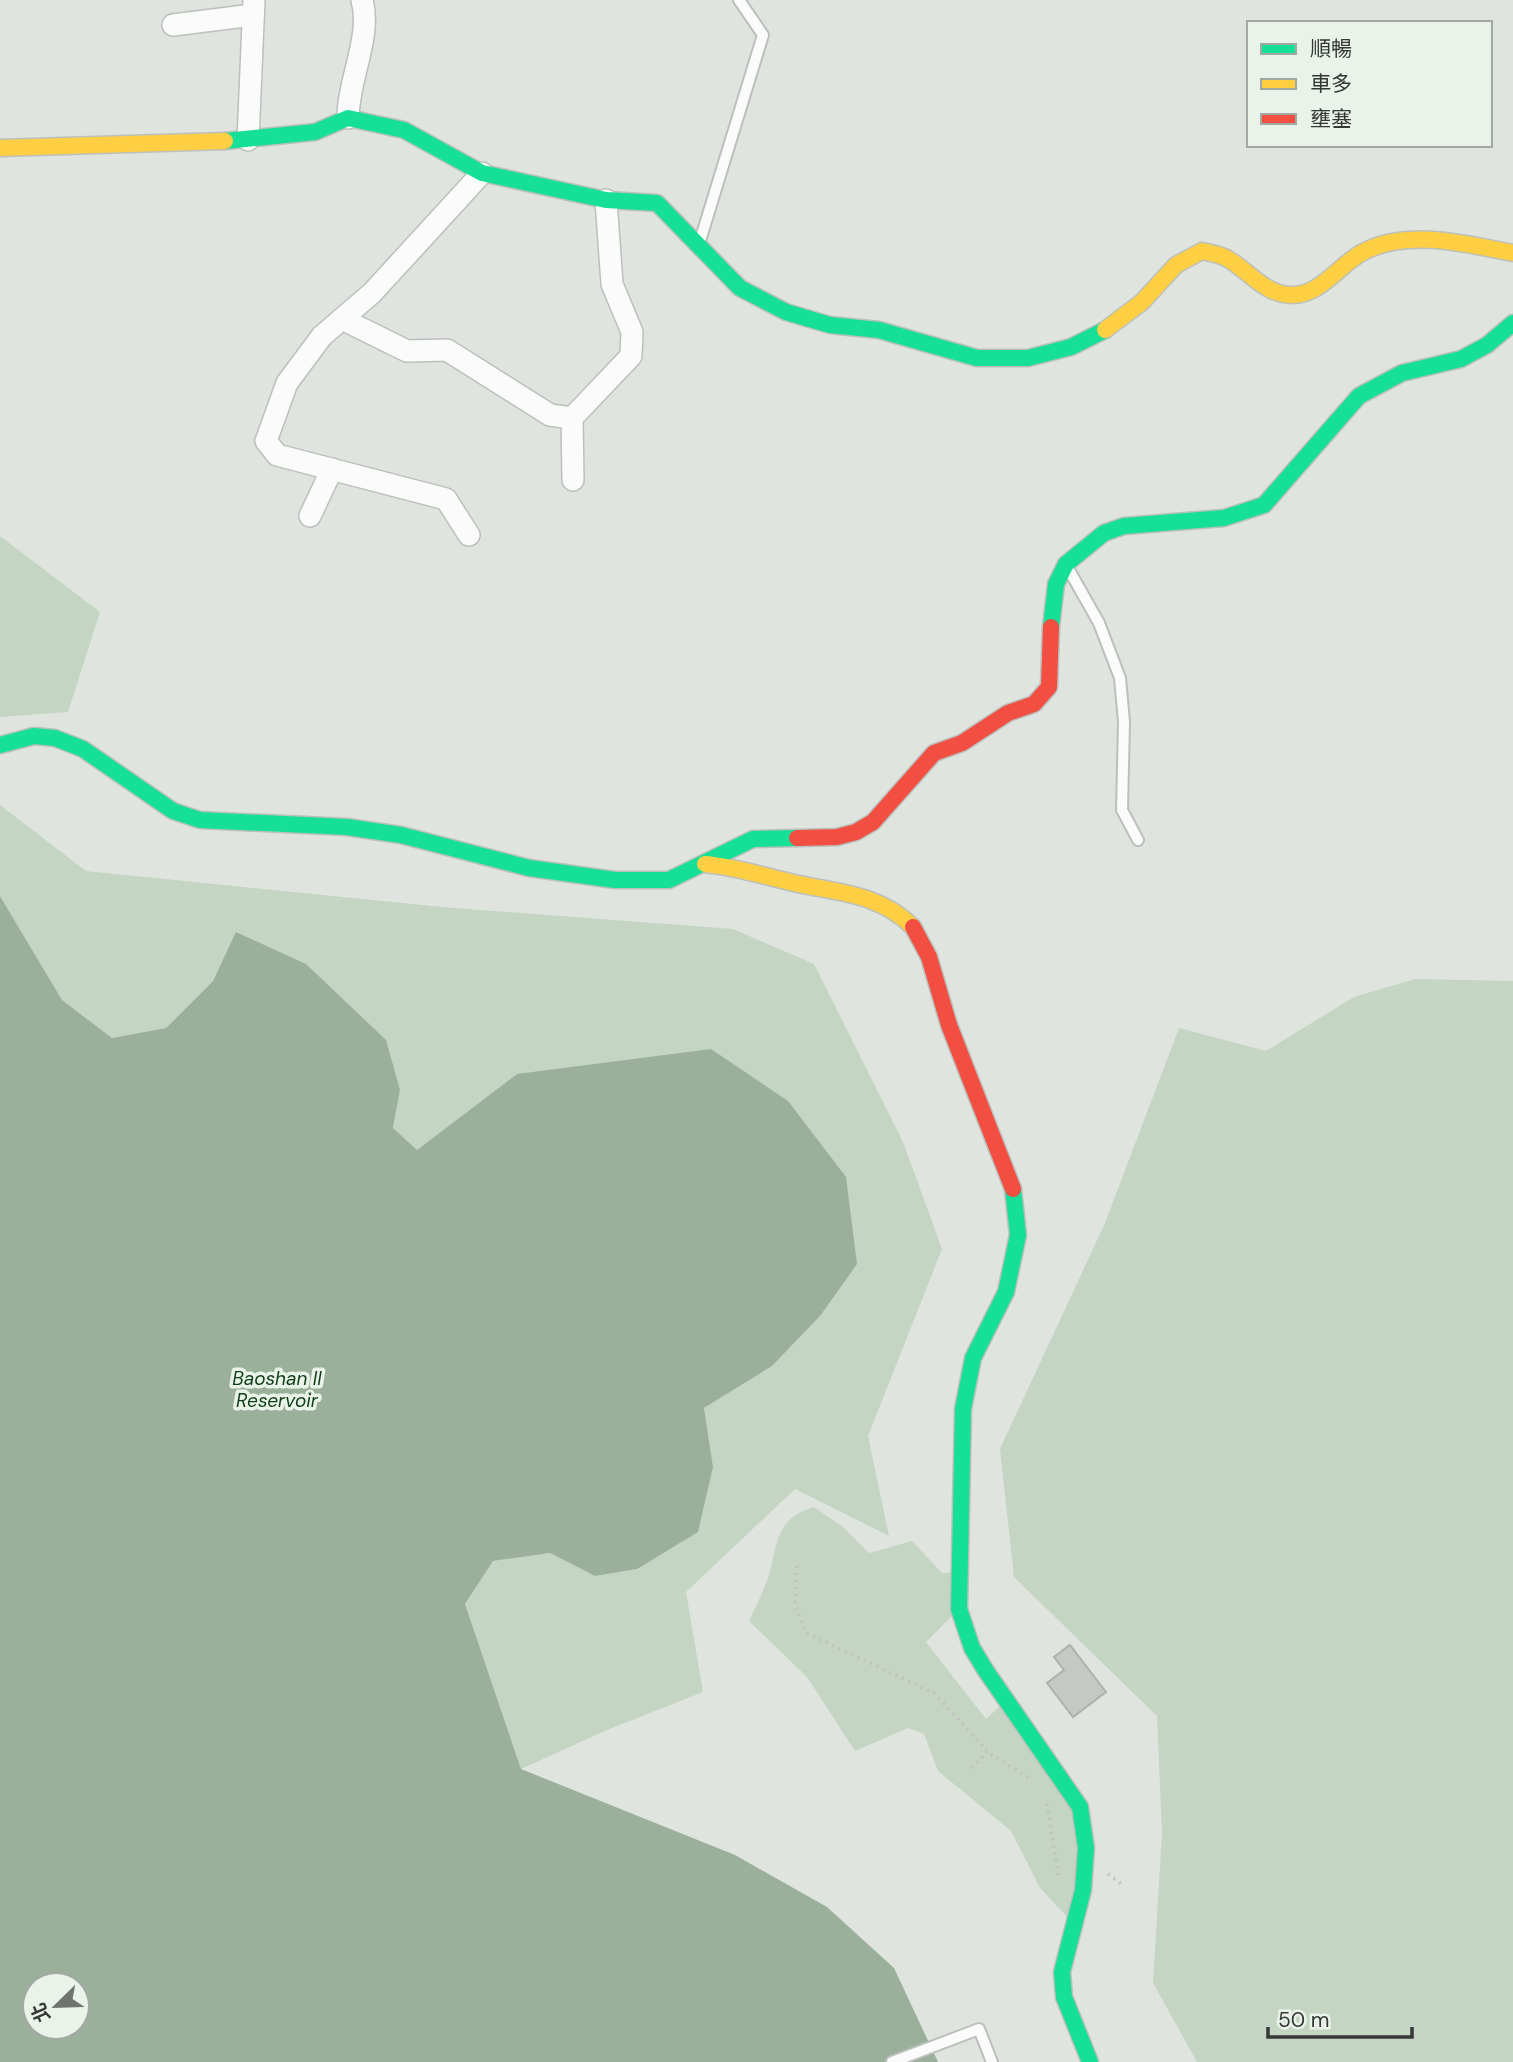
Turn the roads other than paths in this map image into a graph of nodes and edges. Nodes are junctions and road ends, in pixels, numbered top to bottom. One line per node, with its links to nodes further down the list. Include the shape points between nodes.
1 (362, 0): 5 (street, via 366,16)
2 (739, 0): 10 (lane, via 763,35)
3 (253, 7): 4 (street); 6 (street)
4 (173, 25)
5 (348, 118): 6 (street, via 315,132); 8 (street, via 404,130)
6 (248, 140): 7 (street)
7 (0, 148)
8 (482, 173): 9 (street); 12 (street, via 372,293)
9 (606, 200): 10 (street, via 657,202); 14 (street, via 612,284 632,332 631,356)
10 (699, 244): 11 (street, via 740,288 786,312 830,325 879,330 978,358 1028,358 1070,347 1107,328 1142,302 1176,265 1202,251 1224,256 1273,292 1293,295 1312,289 1364,251 1396,241 1465,244)
11 (1513, 253)
12 (342, 319): 14 (street, via 407,351 447,350 550,415); 15 (street, via 322,336 287,383 266,441 277,455)
13 (1513, 323): 19 (street, via 1461,359 1402,373 1359,396 1264,505 1224,518 1124,526 1104,533)
14 (572, 418): 16 (street)
15 (332, 469): 17 (street); 18 (street, via 446,499)
16 (573, 480)
17 (310, 516)
18 (469, 535)
19 (1066, 564): 21 (lane, via 1099,622 1120,678 1122,810); 22 (street, via 1051,608 1049,687 1034,704 934,753 873,822 856,832 837,837 753,839)
20 (0, 745): 22 (street, via 34,736 55,738 83,749 173,811 200,820 347,827 401,835 528,867 615,880 669,880)
21 (1138, 840)
22 (705, 863): 25 (street, via 867,897 890,907 912,926 929,957 949,1025 1016,1196 1018,1235 1006,1292 973,1358 963,1409 959,1609 972,1648 1080,1807 1086,1848 1083,1890 1062,1972 1064,1997)
23 (892, 2062): 24 (lane, via 979,2029)
24 (992, 2062)
25 (1090, 2062)

